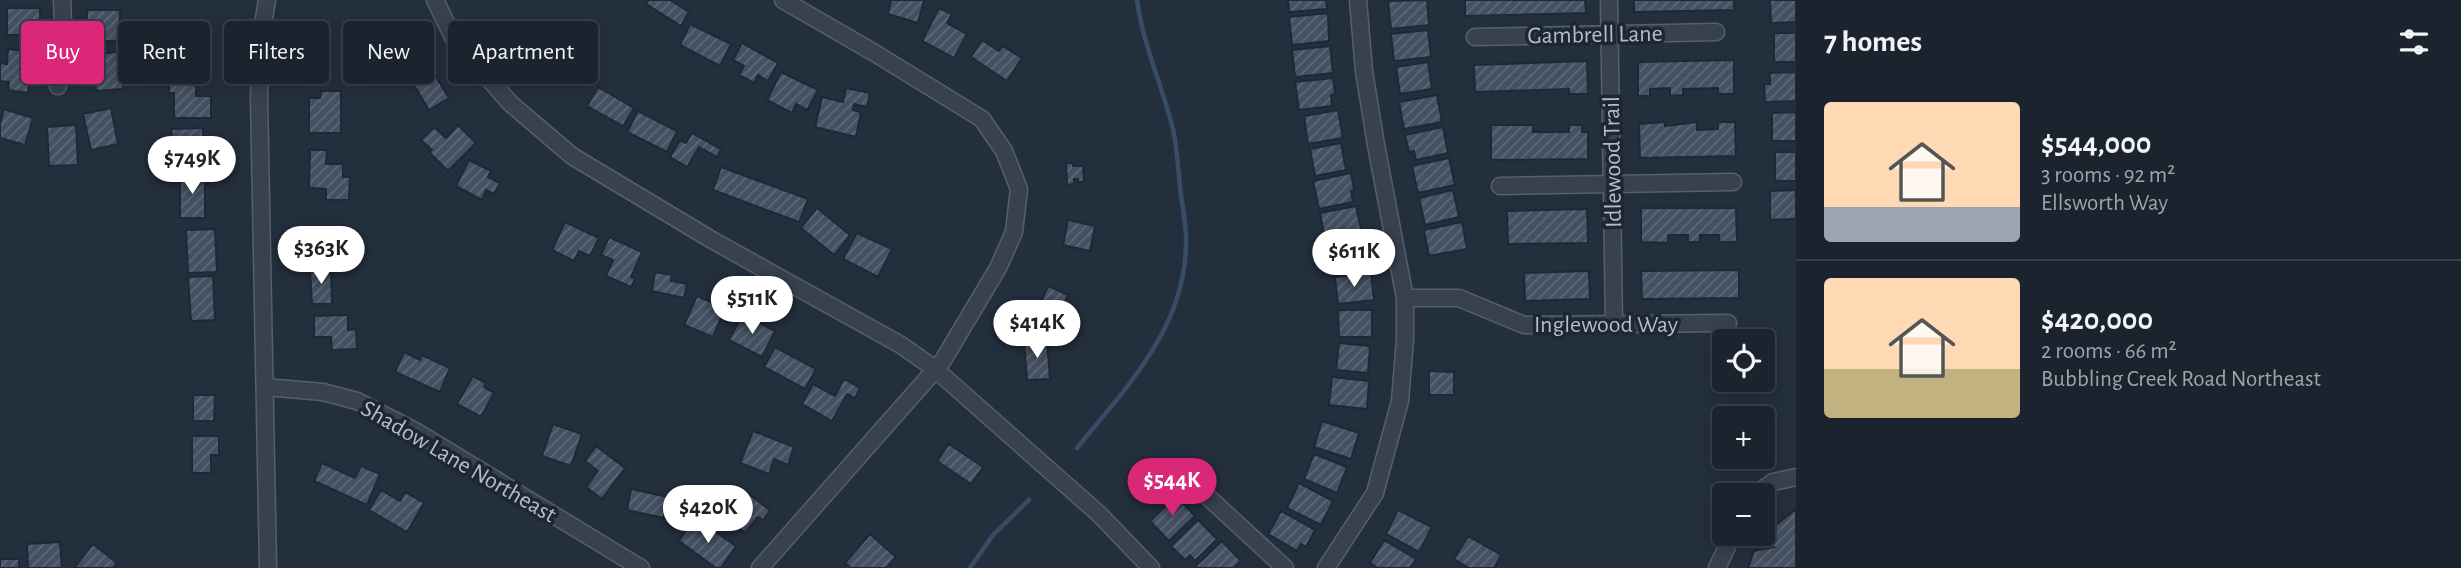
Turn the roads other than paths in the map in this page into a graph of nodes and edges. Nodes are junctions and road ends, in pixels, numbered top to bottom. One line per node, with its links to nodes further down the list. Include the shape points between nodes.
1 (62, 0): 10 (street)
2 (267, 0): 18 (street, via 259,97)
3 (435, 0): 17 (street, via 454,40 510,103 572,156)
4 (783, 0): 17 (street, via 982,119 1004,152 1019,189 1014,232 998,268)
5 (1357, 0): 14 (street, via 1364,71)
6 (1609, 0): 8 (street, Idlewood Trail)
7 (1716, 32): 8 (street, Gambrell Lane)
8 (1610, 34): 9 (street, Gambrell Lane); 12 (street, Idlewood Trail)
9 (1475, 37)
10 (58, 86)
11 (1733, 182): 12 (street)
12 (1613, 183): 13 (street); 16 (street, Idlewood Trail)
13 (1500, 186)
14 (1405, 298): 16 (street, Inglewood Way, via 1459,298 1524,325); 28 (street, via 1400,401 1375,493)
15 (1728, 323): 16 (street, Inglewood Way)
16 (1614, 324)
17 (935, 369): 25 (street); 26 (street, via 1099,514)
18 (265, 387): 23 (street); 24 (street, Shadow Lane Northeast, via 323,392 356,401 417,432)
19 (1796, 477): 20 (street)
20 (1772, 483)
21 (1195, 485): 27 (street)
22 (1727, 546): 29 (street)
23 (268, 568)
24 (641, 568)
25 (760, 568)
26 (1151, 568)
27 (1285, 568)
28 (1326, 568)
29 (1717, 568)

